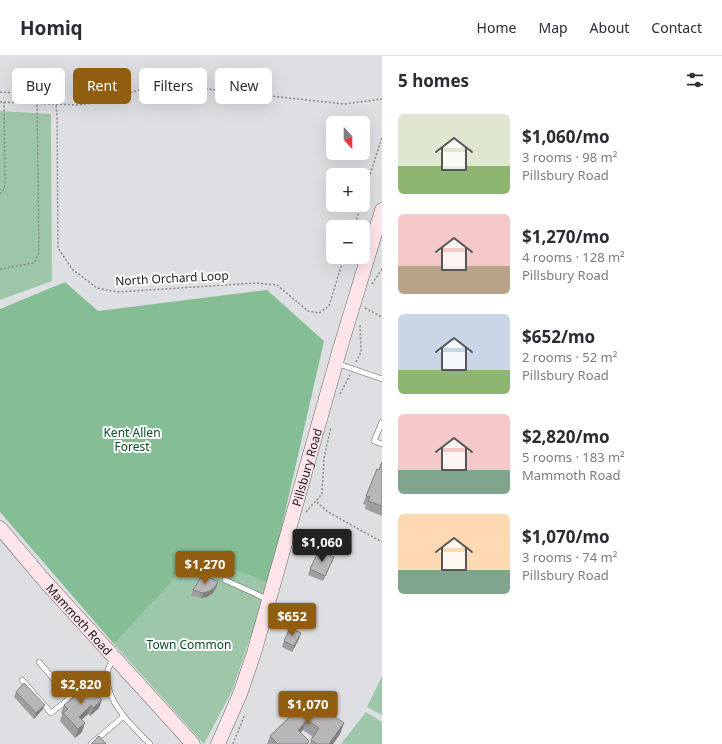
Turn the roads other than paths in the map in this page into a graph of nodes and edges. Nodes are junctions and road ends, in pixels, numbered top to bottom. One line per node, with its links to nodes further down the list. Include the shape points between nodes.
1 (382, 210): 2 (street, Pillsbury Road)
2 (335, 363): 3 (lane); 8 (street, Pillsbury Road)
3 (382, 378)
4 (382, 422): 5 (lane, via 374,441)
5 (382, 444)
6 (0, 528): 9 (street, Mammoth Road)
7 (225, 580): 8 (lane)
8 (269, 600): 18 (street, Pillsbury Road, via 240,694)
9 (114, 657): 11 (lane); 17 (street, Mammoth Road)
10 (39, 662): 13 (lane)
11 (107, 676): 13 (lane, via 82,687); 14 (lane, via 116,706)
12 (22, 680): 13 (lane, via 51,713)
13 (70, 698)
14 (124, 716): 15 (lane); 16 (lane)
15 (91, 744)
16 (150, 744)
17 (193, 744)
18 (218, 744)

